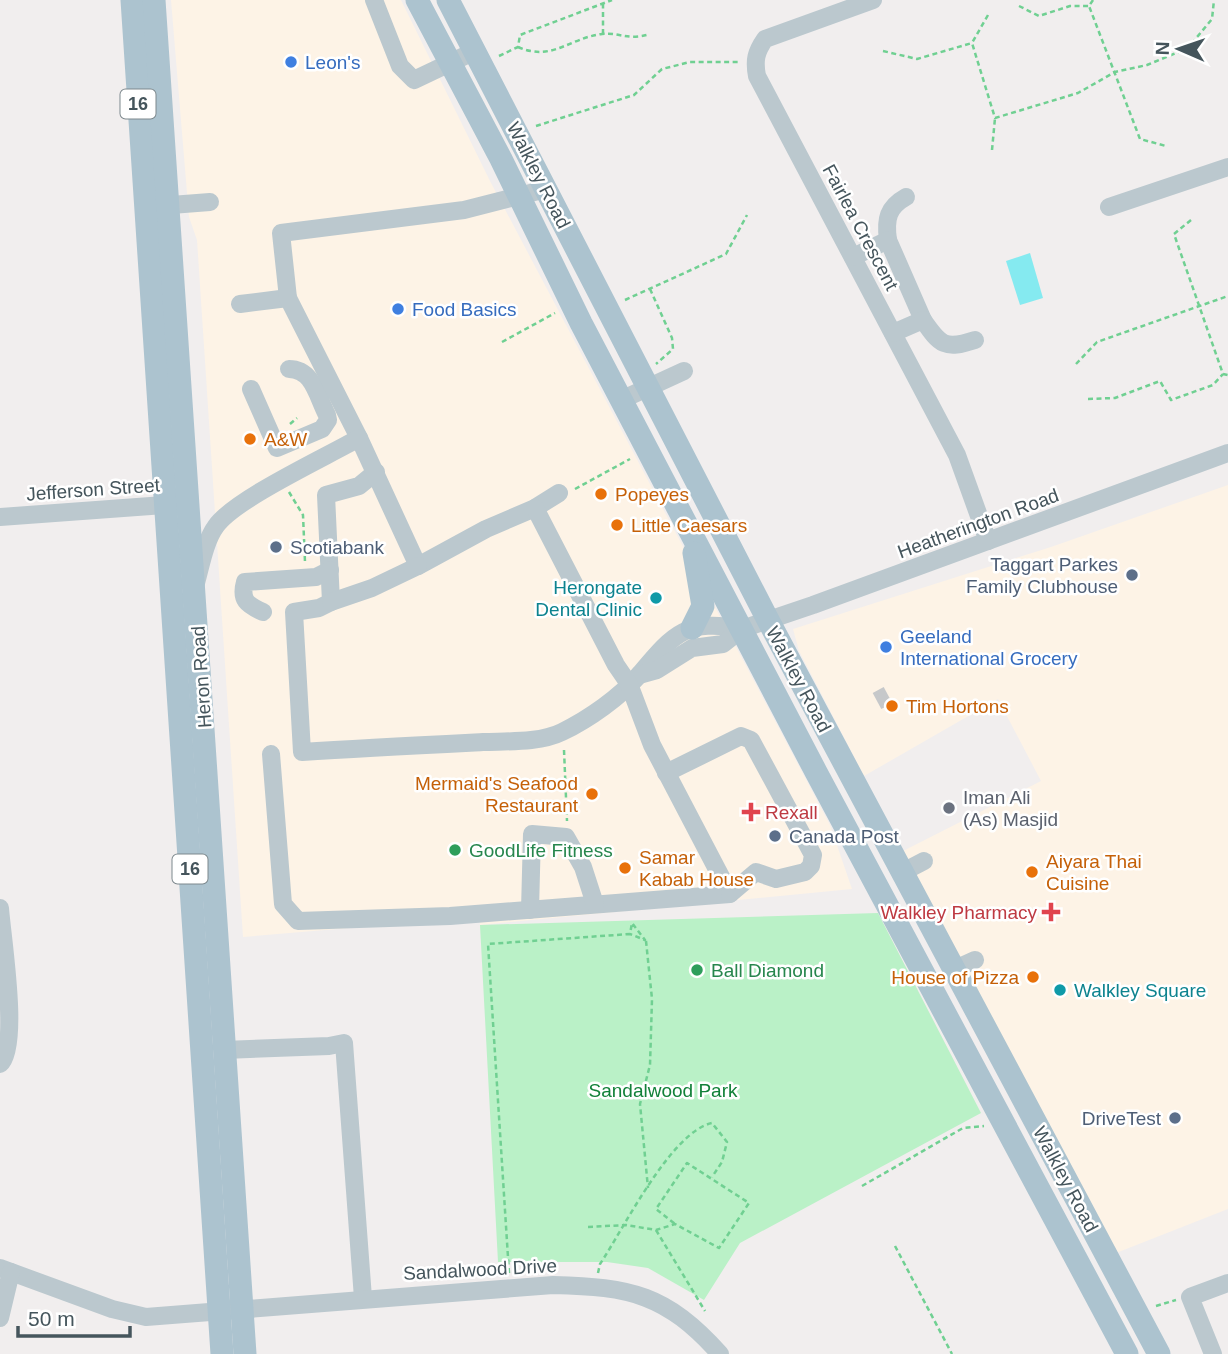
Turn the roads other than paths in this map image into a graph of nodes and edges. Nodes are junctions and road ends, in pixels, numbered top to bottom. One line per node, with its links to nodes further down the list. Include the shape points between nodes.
1 (132, 0): 14 (main road, Heron Road / 16)
2 (154, 0): 14 (main road, Heron Road / 16)
3 (374, 0): 8 (street, via 400,66 414,80)
4 (417, 0): 8 (main road, Walkley Road)
5 (448, 0): 7 (main road, Walkley Road)
6 (873, 0): 17 (street, Fairlea Crescent, via 765,39 755,62 757,76)
7 (484, 55): 8 (street); 10 (main road, Walkley Road)
8 (449, 62): 11 (main road, Walkley Road)
9 (1228, 167): 15 (street)
10 (546, 189): 11 (street); 25 (main road, Walkley Road)
11 (520, 197): 18 (street, via 464,211 281,233); 27 (main road, Walkley Road)
12 (906, 197): 16 (street, via 889,211)
13 (210, 202): 14 (street)
14 (156, 206): 32 (main road, Heron Road / 16); 33 (main road, Heron Road / 16)
15 (1109, 207)
16 (888, 240): 17 (street); 20 (street)
17 (853, 257): 21 (street, Fairlea Crescent)
18 (288, 298): 19 (street); 28 (street)
19 (240, 304)
20 (923, 320): 21 (street); 22 (street, via 943,344 955,347)
21 (892, 332): 37 (street, Fairlea Crescent, via 957,455)
22 (975, 340)
23 (289, 369): 26 (street, via 308,375 327,415 322,429 276,448)
24 (684, 371): 25 (street)
25 (648, 388): 27 (street); 43 (main road, Walkley Road)
26 (251, 390)
27 (621, 400): 35 (main road, Walkley Road)
28 (359, 438): 30 (street); 40 (street, via 252,497 215,527)
29 (1228, 453): 37 (street, Heatherington Road)
30 (376, 472): 38 (street); 39 (street, via 359,486 326,495)
31 (564, 494): 34 (street)
32 (190, 502): 33 (street, Jefferson Street); 40 (main road, Heron Road / 16)
33 (167, 505): 36 (street, Jefferson Street); 62 (main road, Heron Road / 16)
34 (535, 508): 38 (street, via 486,528); 46 (street, via 616,665)
35 (683, 516): 44 (main road, via 702,590 703,606); 45 (main road, Walkley Road)
36 (0, 517)
37 (988, 541): 43 (street, Heatherington Road)
38 (418, 566): 41 (street)
39 (330, 569): 41 (street); 42 (street, via 316,577 245,582 242,593 247,604)
40 (195, 587): 57 (main road, Heron Road / 16)
41 (331, 603): 46 (street, via 294,612 302,752 507,741 561,733)
42 (263, 612)
43 (768, 620): 45 (street, Heatherington Road); 50 (main road, Walkley Road)
44 (692, 628): 45 (street, via 718,624); 46 (street, via 672,638)
45 (742, 629): 46 (street, via 723,644 692,648); 67 (main road, Walkley Road)
46 (634, 679): 48 (street, via 636,708)
47 (271, 754): 54 (street, via 284,904 298,921)
48 (666, 773): 51 (street); 51 (street, via 741,736 751,740 813,855 805,872 776,879 756,872)
49 (924, 861): 50 (street)
50 (901, 873): 56 (main road, Walkley Road)
51 (730, 894): 52 (street)
52 (595, 904): 54 (street); 54 (street, via 583,867 566,837 533,834)
53 (0, 908): 58 (street, via 10,1031 6,1058)
54 (530, 910)
55 (975, 960): 56 (street)
56 (953, 970): 68 (main road, Walkley Road)
57 (225, 1050): 61 (street, via 344,1043); 62 (main road, Heron Road / 16)
58 (0, 1064)
59 (6, 1270): 62 (street, Sandalwood Drive, via 146,1317); 63 (street)
60 (1228, 1283): 69 (street, via 1190,1297)
61 (363, 1298): 62 (street, Sandalwood Drive); 66 (street, Sandalwood Drive, via 596,1286 636,1293 666,1306)
62 (231, 1309): 64 (main road, Heron Road / 16); 65 (main road, Heron Road / 16)
63 (0, 1318)
64 (222, 1354)
65 (245, 1354)
66 (720, 1354)
67 (1127, 1354)
68 (1159, 1354)
69 (1213, 1354)

